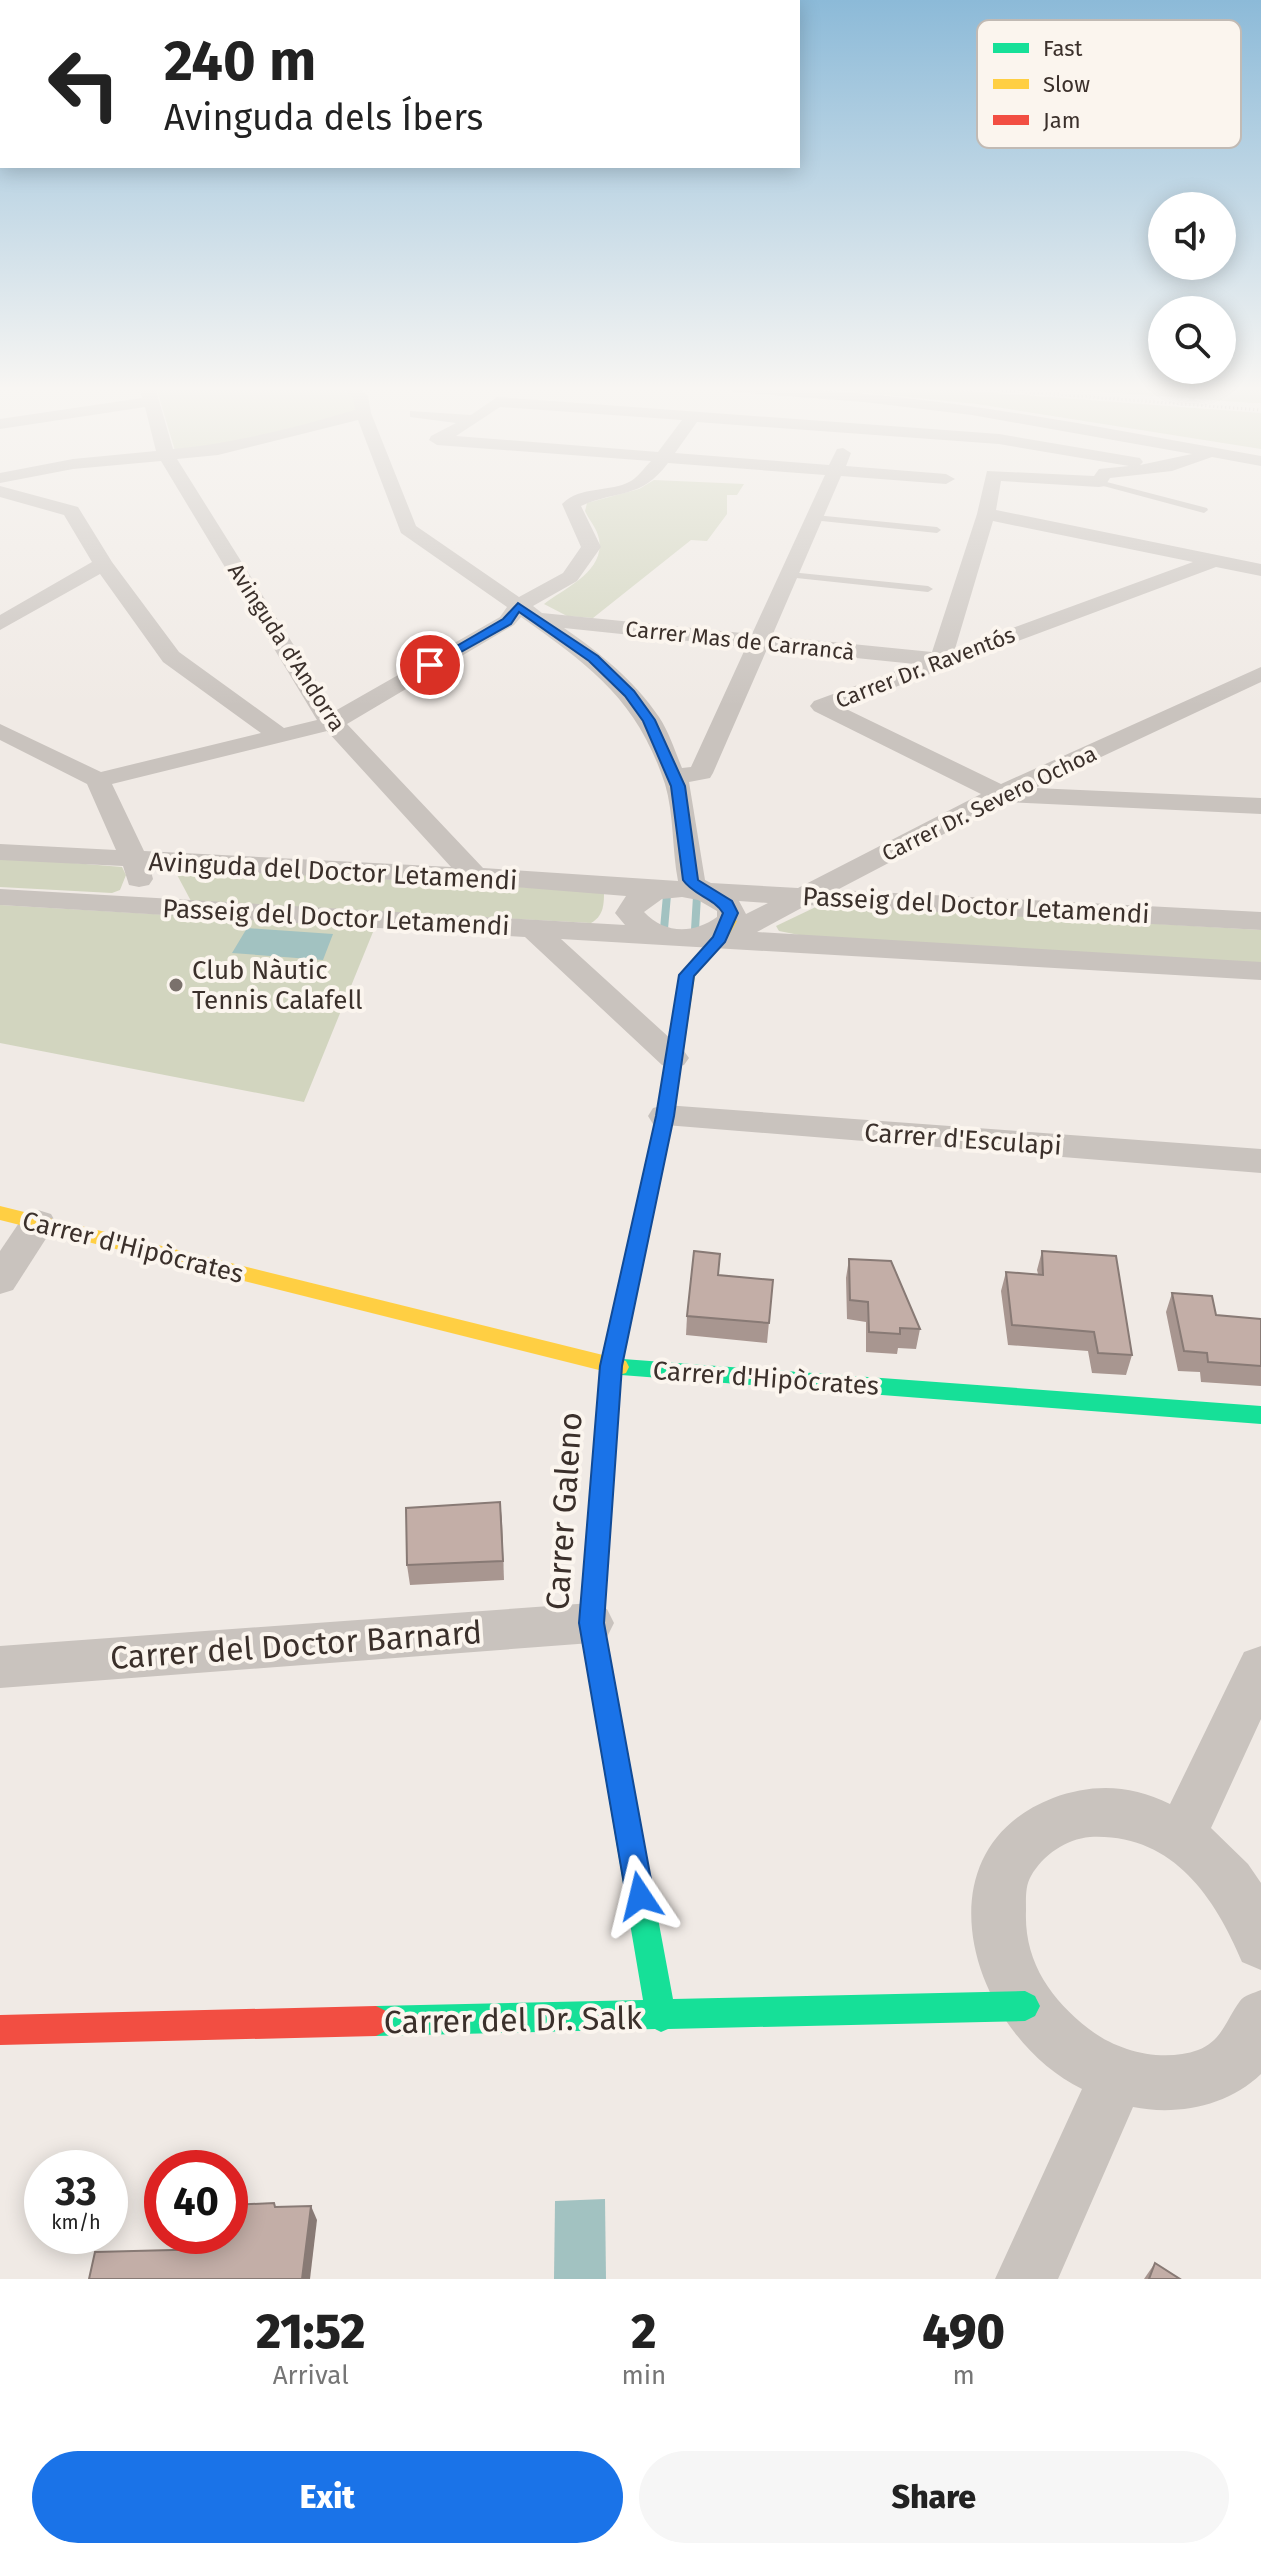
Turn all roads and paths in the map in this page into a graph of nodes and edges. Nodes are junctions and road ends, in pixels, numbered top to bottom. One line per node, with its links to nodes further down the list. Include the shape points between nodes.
1 (8, 493): 13 (street, via 71,511)
2 (190, 493): 25 (street, Avinguda d'Andorra)
3 (394, 493): 17 (street, via 408,529)
4 (596, 493): 17 (street, via 571,504 591,547 570,577)
5 (826, 493): 10 (street)
6 (990, 493): 9 (street)
7 (1142, 493): 8 (lane)
8 (1204, 510)
9 (986, 514): 12 (street); 21 (street)
10 (815, 518): 11 (lane); 15 (street)
11 (937, 530)
12 (1216, 560): 14 (street); 21 (street, Carrer Dr. Raventós)
13 (103, 564): 19 (street); 27 (street, via 171,657)
14 (1261, 570)
15 (790, 575): 16 (lane); 20 (street)
16 (928, 589)
17 (518, 606): 18 (street); 25 (street, via 507,621)
18 (539, 619): 20 (street, Carrer Mas de Carrancà); 28 (street, via 593,658 629,694 649,720)
19 (0, 624)
20 (761, 642): 21 (street, Carrer Mas de Carrancà); 28 (street, via 701,773)
21 (941, 660): 30 (street, Carrer Dr. Raventós, via 822,706)
22 (1261, 674): 23 (street, Carrer Dr. Severo Ochoa)
23 (1215, 695): 24 (street); 30 (street, Carrer Dr. Severo Ochoa)
24 (1261, 698)
25 (332, 723): 27 (street); 35 (street, Avinguda d'Andorra)
26 (0, 731): 29 (street)
27 (280, 736): 29 (street)
28 (674, 776): 32 (street)
29 (98, 780): 34 (street)
30 (1001, 794): 31 (street); 36 (street, Carrer Dr. Severo Ochoa)
31 (1261, 806)
32 (688, 843): 39 (street); 39 (street, via 695,886)
33 (0, 852): 34 (street, Avinguda del Doctor Letamendi)
34 (135, 861): 35 (street, Avinguda del Doctor Letamendi); 38 (street)
35 (475, 876): 39 (street, Avinguda del Doctor Letamendi)
36 (807, 895): 39 (street, Carrer Dr. Severo Ochoa); 39 (street, Passeig del Doctor Letamendi); 40 (street, Passeig del Doctor Letamendi)
37 (0, 897): 38 (street, Passeig del Doctor Letamendi)
38 (145, 906): 41 (street, Passeig del Doctor Letamendi)
39 (682, 913): 41 (street, Passeig del Doctor Letamendi); 42 (street, Passeig del Doctor Letamendi); 43 (street); 43 (street, via 670,944)
40 (1261, 921)
41 (532, 928): 44 (street)
42 (1261, 971)
43 (687, 975): 44 (street, Carrer Galeno)
44 (673, 1058): 45 (street, Carrer Galeno)
45 (665, 1116): 46 (street, Carrer d'Esculapi); 50 (street, Carrer Galeno)
46 (1261, 1161)
47 (0, 1213): 48 (street, Carrer d'Hipòcrates)
48 (38, 1223): 49 (street); 50 (street, Carrer d'Hipòcrates)
49 (0, 1280)
50 (611, 1366): 51 (street, Carrer d'Hipòcrates); 52 (street, Carrer Galeno)
51 (1261, 1415)
52 (591, 1623): 53 (street, Carrer del Doctor Barnard); 58 (street, Carrer Galeno)
53 (0, 1667)
54 (1261, 1667): 55 (street)
55 (1181, 1837): 56 (street, via 1228,1876 1255,1919); 57 (street, via 1150,1820 1106,1811 1064,1816 1026,1838 1004,1872 996,1914 1003,1962)
56 (1261, 1943)
57 (1025, 2006): 58 (street, Carrer del Dr. Salk); 61 (street, via 1063,2047)
58 (661, 2017): 60 (street, Carrer del Dr. Salk)
59 (1261, 2018): 61 (street, via 1247,2047 1213,2075 1168,2086)
60 (0, 2030)
61 (1117, 2078): 62 (street)
62 (1026, 2279)

